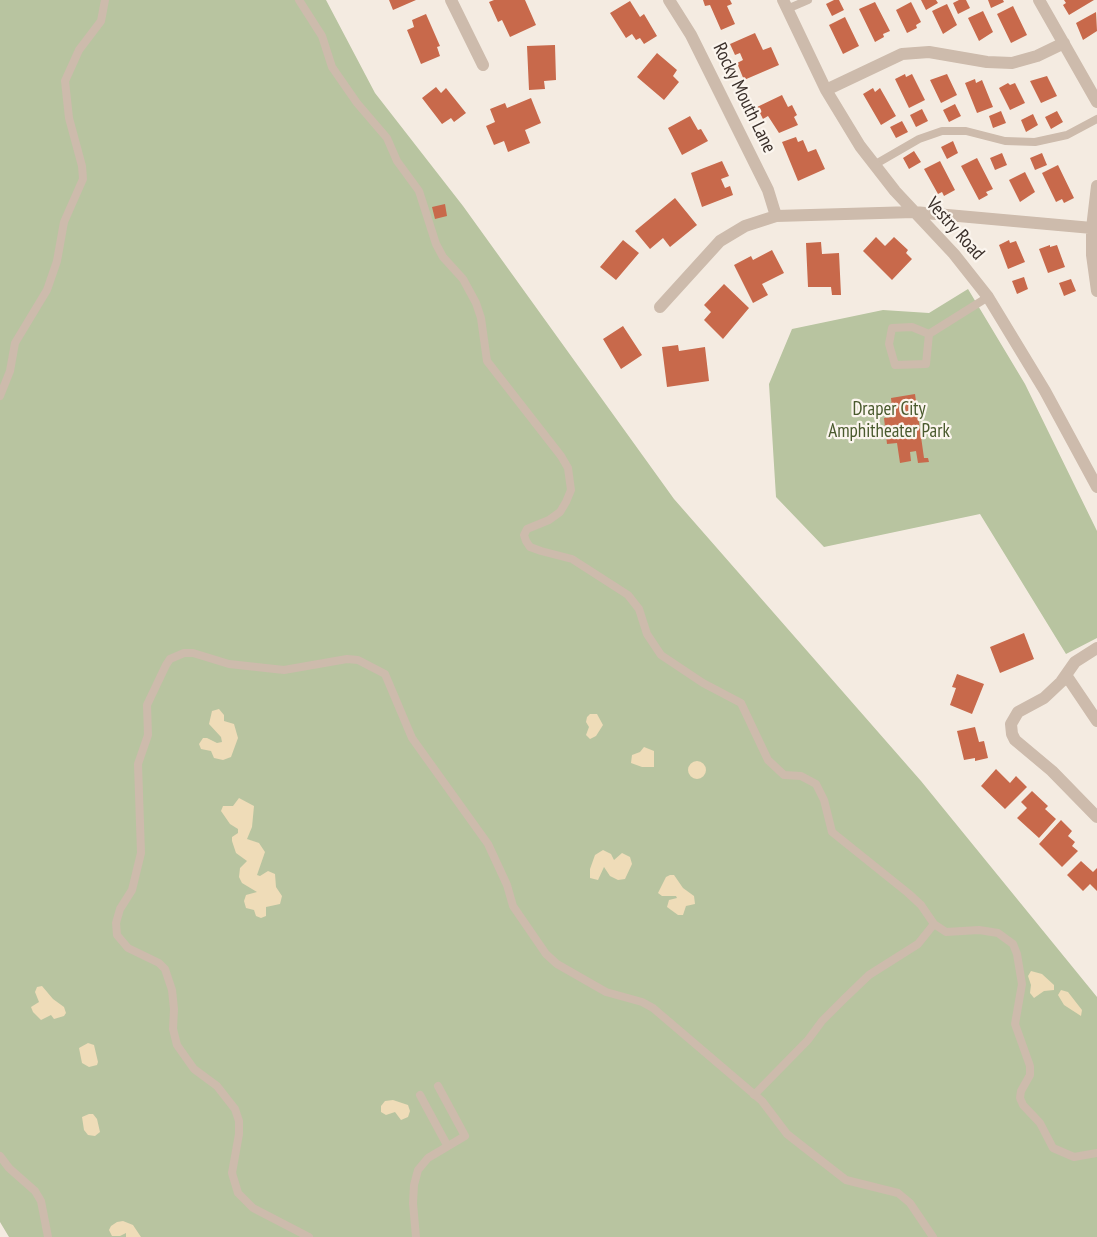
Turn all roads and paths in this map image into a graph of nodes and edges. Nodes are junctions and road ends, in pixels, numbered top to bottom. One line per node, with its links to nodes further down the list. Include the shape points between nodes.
1 (106, 0): 22 (lane, via 101,21 79,50 65,82 83,179 64,222 57,261 47,290 15,342 10,371)
2 (299, 0): 28 (lane, via 320,31 332,67 387,138 402,168 420,191 436,244 463,279 476,303 487,361 568,468 571,490 566,502 560,512 549,520 527,529 524,535 530,547 572,559 628,595 639,609 647,634 661,654 703,683 741,703 768,760 784,775 801,776 816,784 824,800 832,832 908,893)
3 (451, 0): 9 (street)
4 (670, 0): 16 (street, Rocky Mouth Lane, via 691,34 768,190)
5 (808, 0): 7 (lane)
6 (1039, 0): 8 (street)
7 (785, 5): 10 (street, Vestry Road)
8 (1064, 44): 10 (street, via 1012,63 929,52 902,54); 11 (street)
9 (483, 65)
10 (826, 90): 13 (street, Vestry Road)
11 (1097, 102)
12 (1097, 119): 13 (lane, via 1067,135 1035,142 1005,141 966,131 942,131 919,139)
13 (874, 165): 15 (street, Vestry Road)
14 (1097, 186): 17 (street)
15 (914, 212): 16 (street); 17 (street); 19 (street, Vestry Road, via 954,254)
16 (776, 216): 20 (street, via 745,226 720,241)
17 (1092, 228): 18 (street)
18 (1097, 291)
19 (988, 297): 21 (lane); 23 (street, Vestry Road, via 1045,391)
20 (660, 306)
21 (929, 334): 21 (lane, via 926,364 895,365 889,344 892,328 912,327)
22 (0, 396)
23 (1097, 487)
24 (1097, 648): 25 (street, via 1075,662)
25 (1066, 675): 26 (street); 27 (street, via 1044,698 1014,715 1012,734 1052,770)
26 (1097, 721)
27 (1097, 818)
28 (934, 924): 30 (lane, via 918,944 869,975); 33 (lane, via 946,932 979,930 998,933 1013,944 1022,984 1016,1024 1030,1066 1030,1075 1020,1098 1040,1123 1053,1148 1074,1157)
29 (438, 1086): 32 (lane, via 465,1136)
30 (754, 1095): 36 (lane, via 653,1008 606,992 557,964 546,954 513,906 488,844 412,738 385,674 358,660 284,670 229,664 184,653 170,659 147,705 148,735 138,764 141,853 132,890 116,923 117,935 128,948 165,969 172,990 173,1029 177,1045 194,1069 217,1086 235,1109 239,1134 232,1173 238,1193 253,1208); 38 (lane, via 773,1113 787,1134 846,1180 898,1193 910,1203)
31 (420, 1096): 32 (lane)
32 (447, 1145): 37 (lane, via 428,1158 418,1170 413,1203)
33 (1097, 1154)
34 (0, 1156): 35 (lane, via 41,1201)
35 (48, 1237)
36 (309, 1237)
37 (416, 1237)
38 (933, 1237)

